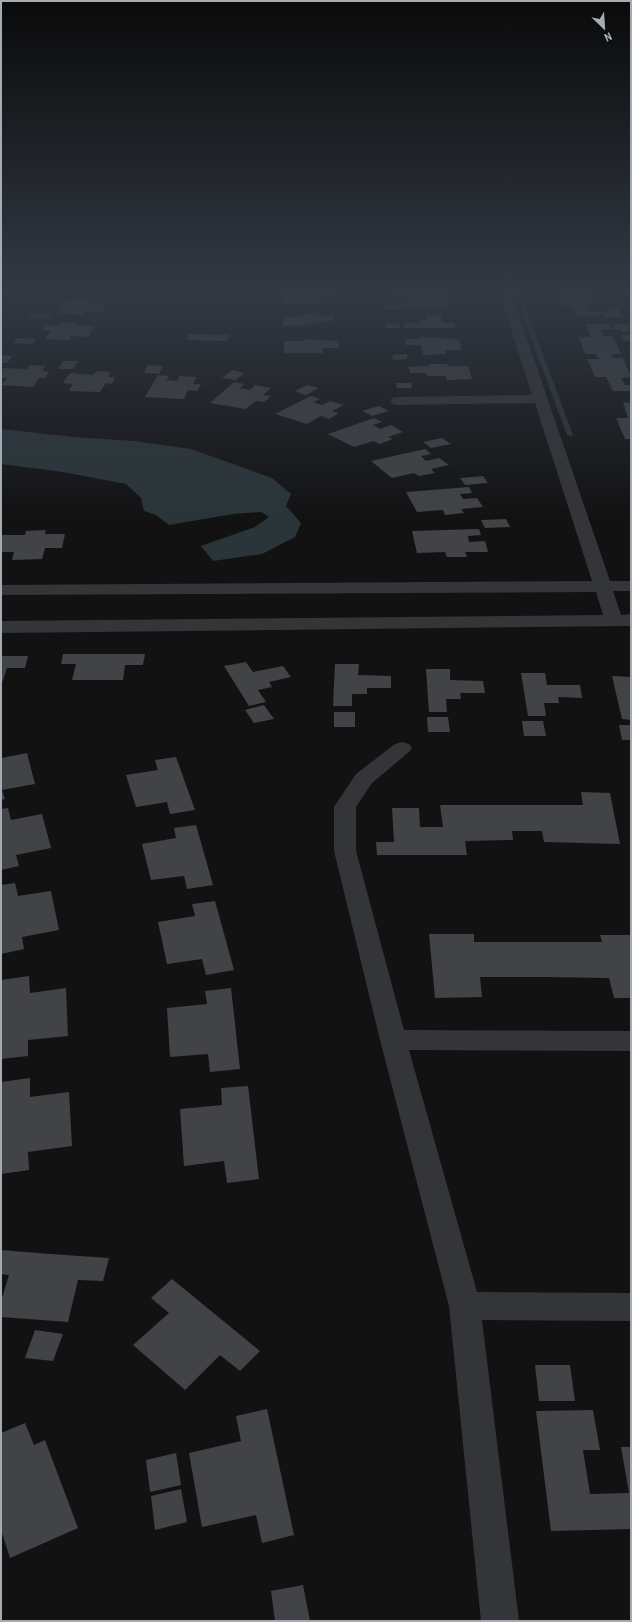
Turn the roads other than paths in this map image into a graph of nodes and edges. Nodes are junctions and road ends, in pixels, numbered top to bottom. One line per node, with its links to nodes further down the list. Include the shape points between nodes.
1 (531, 368): 3 (street)
2 (397, 401): 3 (street)
3 (543, 403): 4 (street); 5 (street)
4 (413, 410)
5 (602, 586): 6 (street); 7 (street); 8 (street)
6 (631, 586)
7 (1, 590)
8 (623, 620): 9 (street)
9 (1, 627)
10 (402, 748): 11 (street, via 364,779 345,807 345,851)
11 (392, 1040): 12 (street); 13 (street)
12 (631, 1041)
13 (465, 1306): 14 (street); 15 (street)
14 (631, 1307)
15 (500, 1621)

